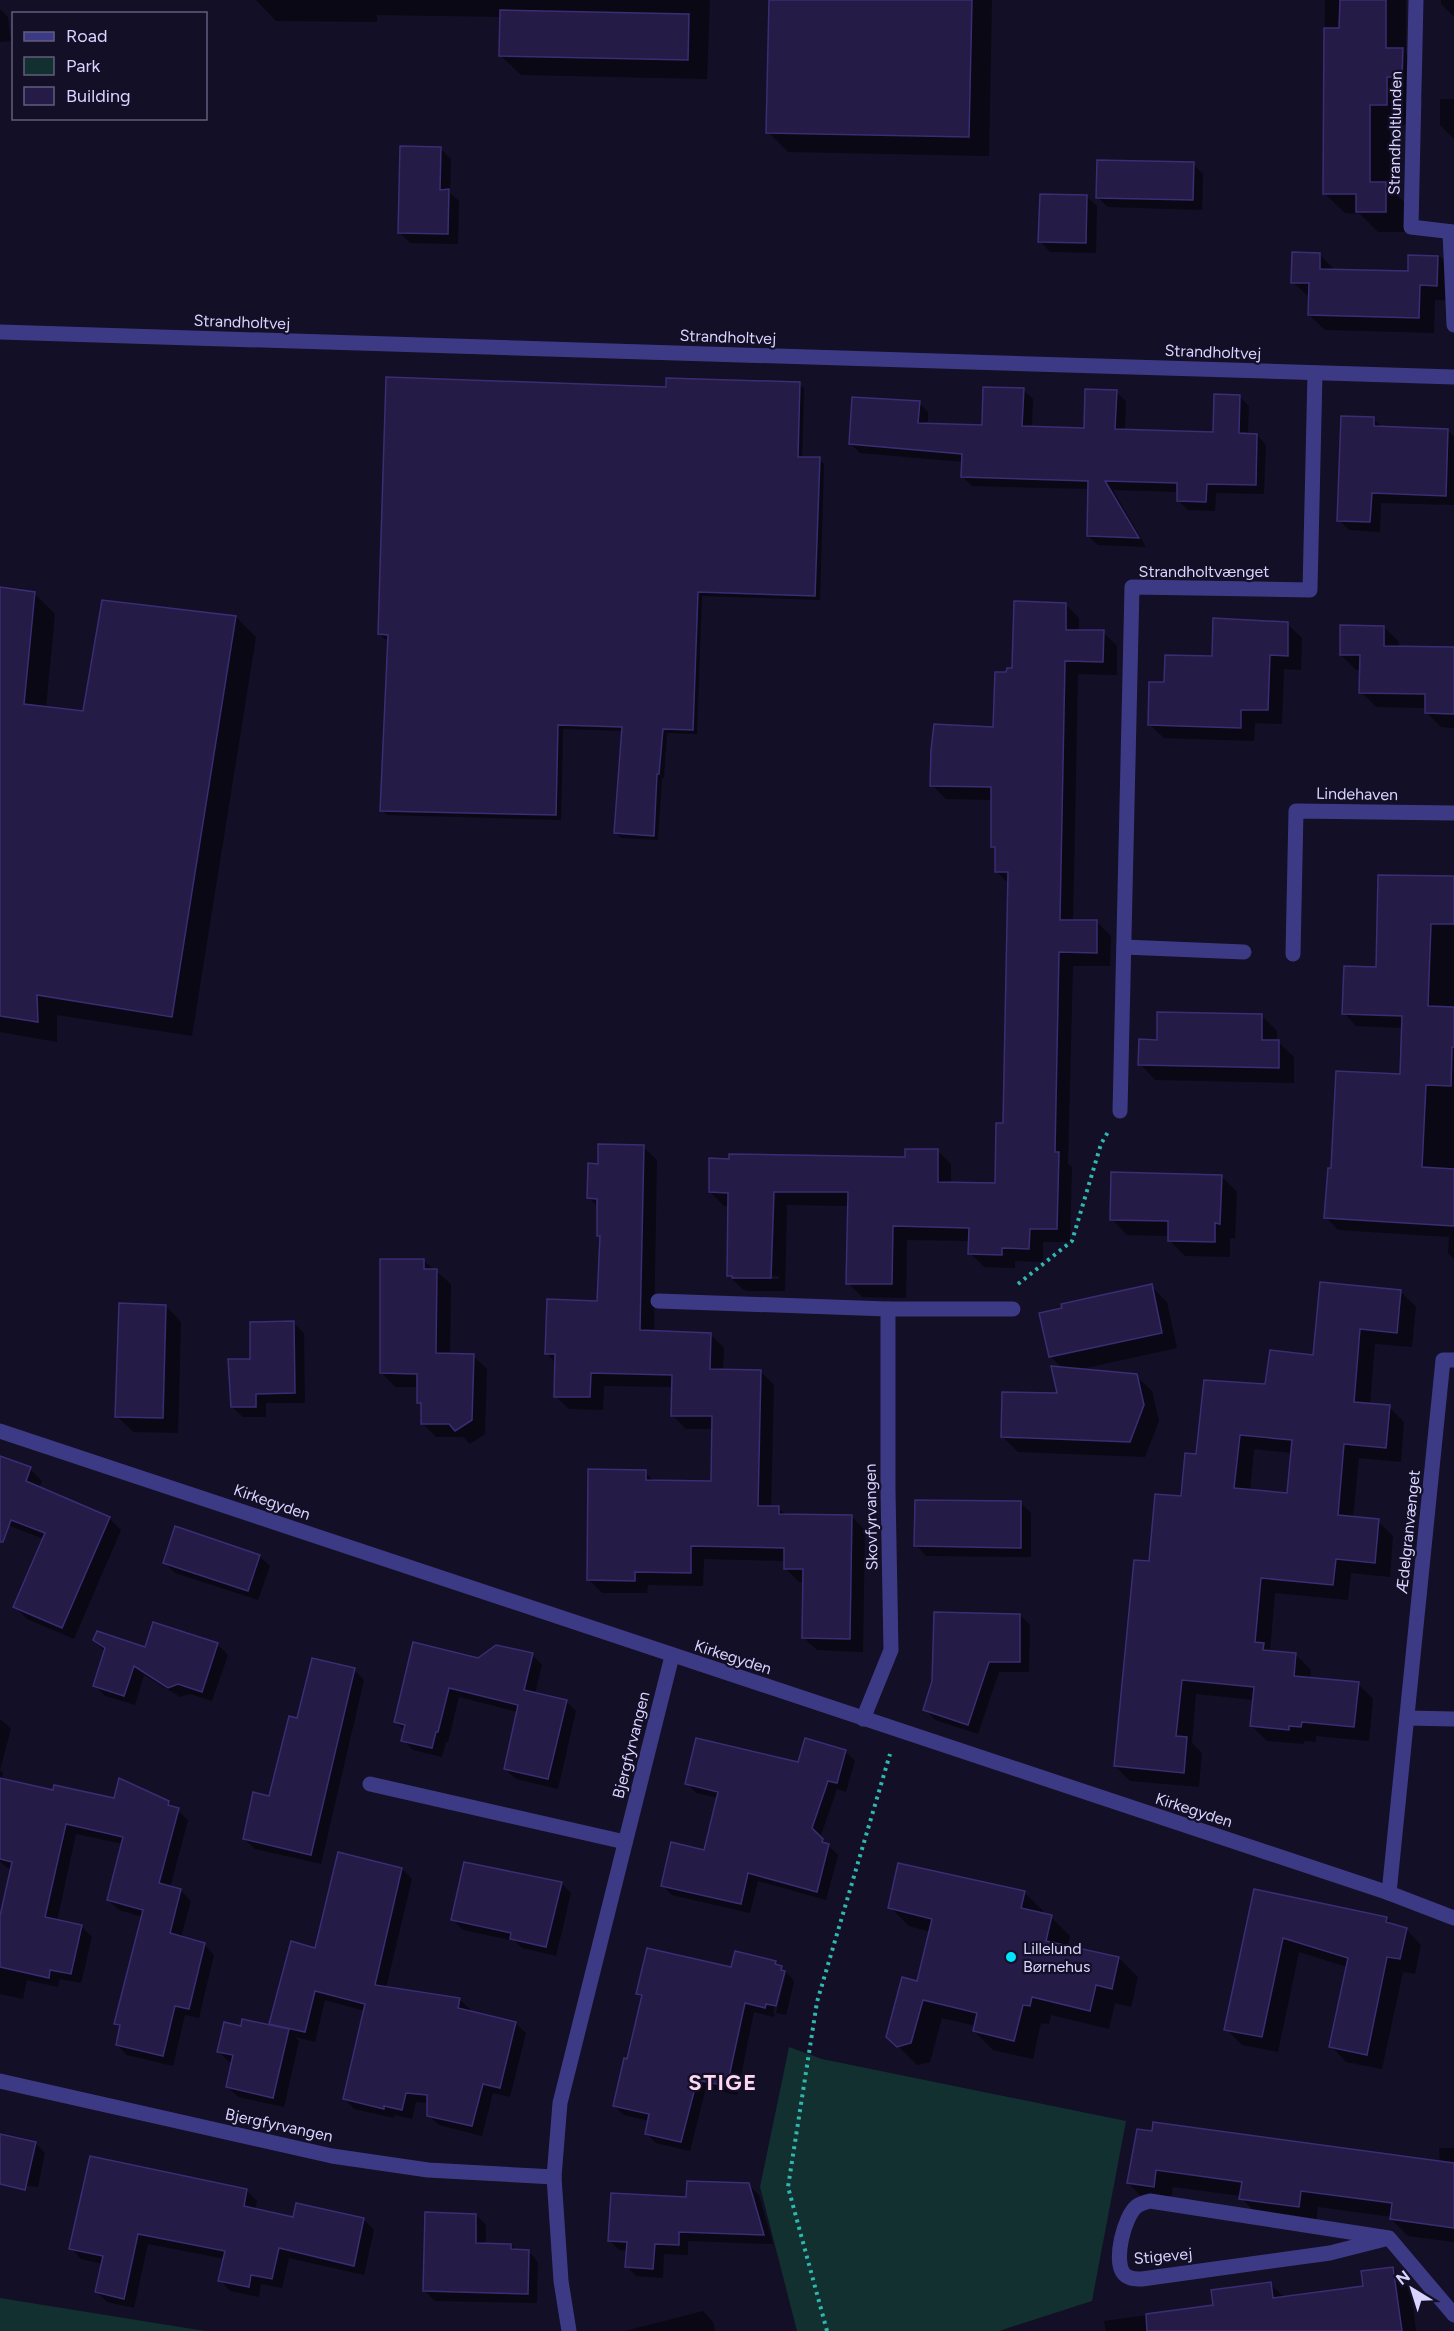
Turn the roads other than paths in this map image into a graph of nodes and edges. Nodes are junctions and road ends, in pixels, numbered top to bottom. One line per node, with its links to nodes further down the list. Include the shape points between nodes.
1 (1416, 0): 2 (street, Strandholtlunden, via 1411,227)
2 (1452, 232): 3 (street, Strandholtlunden)
3 (1454, 325)
4 (0, 332): 5 (street, Strandholtvej)
5 (1315, 373): 6 (street, Strandholtvej); 8 (street, Strandholtvænget, via 1310,590 1132,587)
6 (1454, 377)
7 (1454, 813): 10 (street, Lindehaven, via 1296,810)
8 (1124, 947): 9 (street); 11 (street, Strandholtvænget)
9 (1244, 952)
10 (1293, 954)
11 (1120, 1111)
12 (658, 1301): 13 (street)
13 (888, 1309): 14 (street); 19 (street, Skovfyrvangen, via 891,1650)
14 (1013, 1309)
15 (1454, 1360): 18 (street, Ædelgranvænget, via 1443,1360)
16 (0, 1431): 17 (street, Kirkegyden)
17 (672, 1656): 19 (street, Kirkegyden); 22 (street, Bjergfyrvangen)
18 (1407, 1718): 20 (street); 23 (street, Ædelgranvænget)
19 (863, 1719): 23 (street, Kirkegyden)
20 (1454, 1719)
21 (370, 1784): 22 (street)
22 (625, 1842): 26 (street, Bjergfyrvangen, via 560,2103)
23 (1389, 1893): 24 (street, Kirkegyden)
24 (1454, 1918)
25 (0, 2082): 26 (street, Bjergfyrvangen, via 332,2156 428,2170)
26 (554, 2177): 29 (street, Bjergfyrvangen, via 561,2281)
27 (1389, 2238): 27 (street, Stigevej, via 1150,2201 1137,2206 1128,2216 1119,2266 1131,2278 1142,2279 1330,2253); 28 (street)
28 (1454, 2315)
29 (569, 2331)

